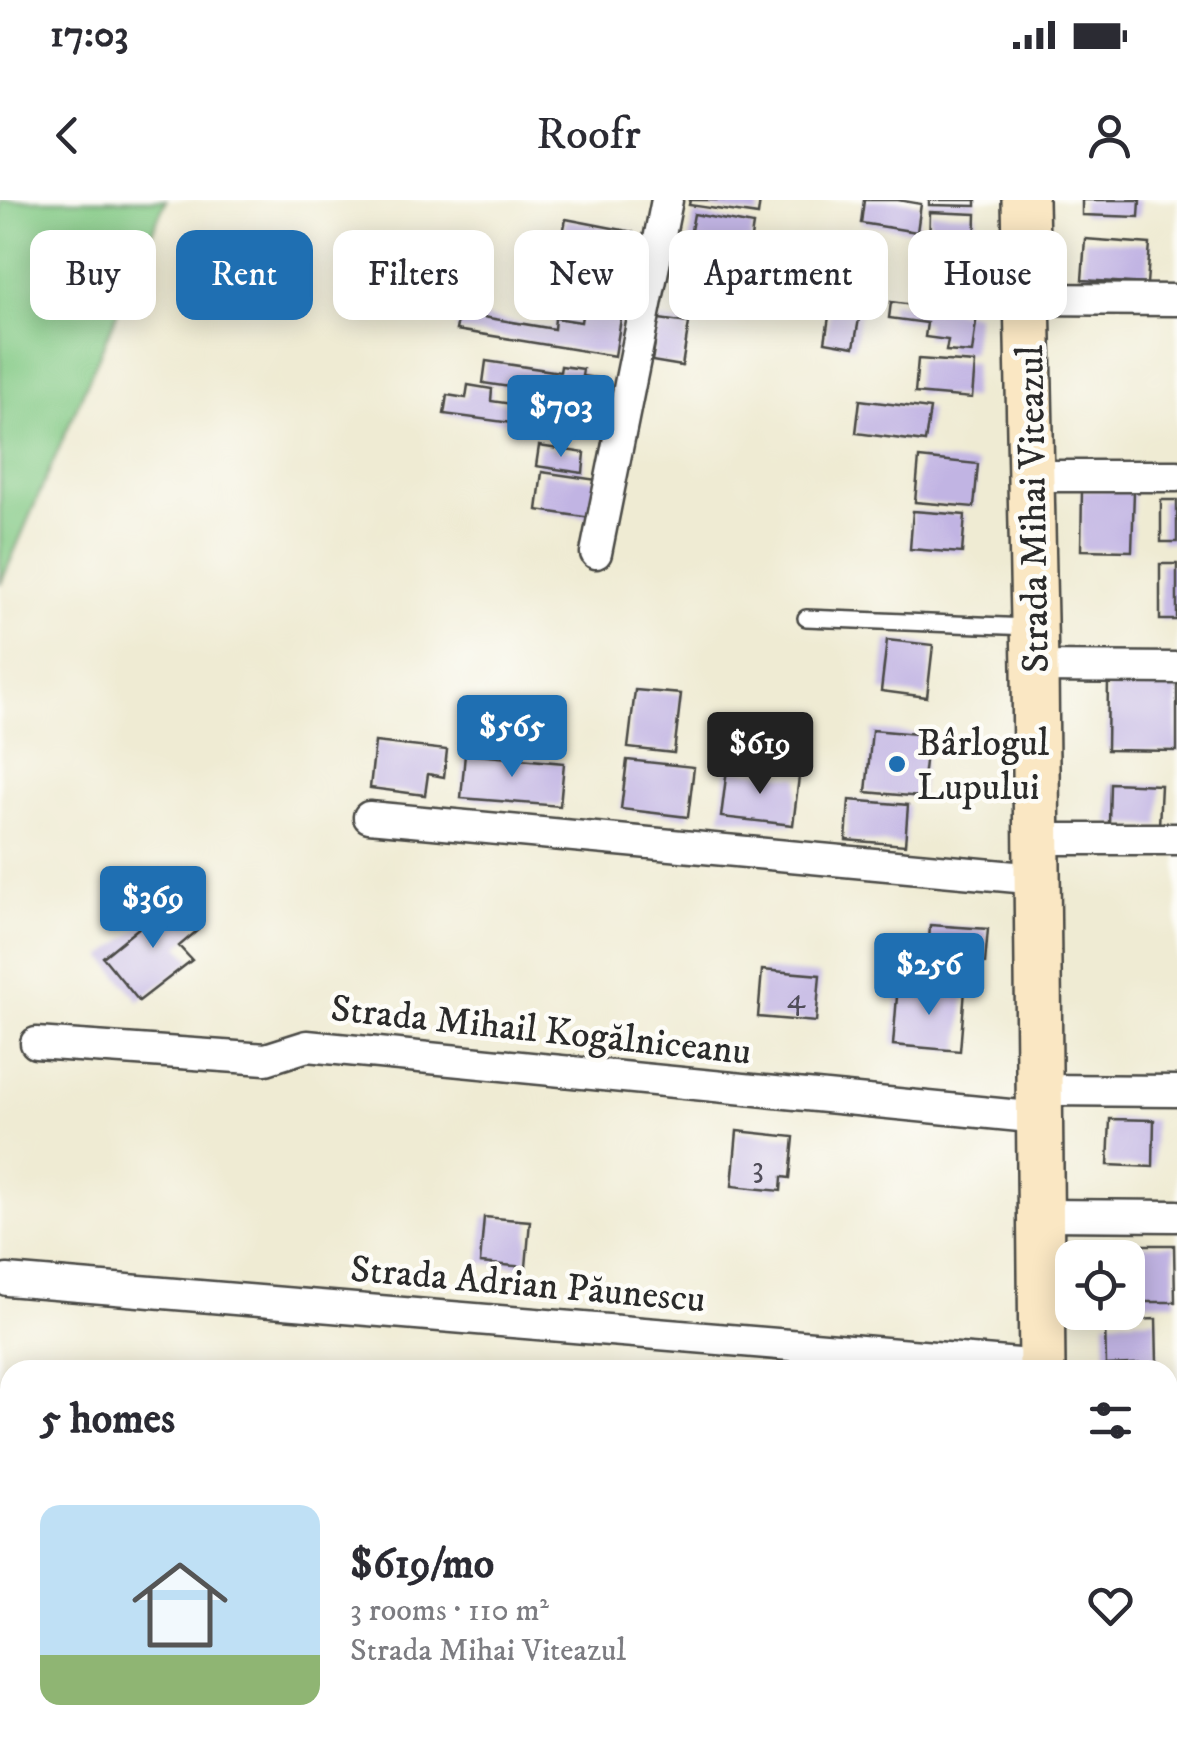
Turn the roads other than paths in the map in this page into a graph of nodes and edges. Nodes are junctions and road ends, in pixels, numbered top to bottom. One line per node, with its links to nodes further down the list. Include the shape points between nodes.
1 (667, 200): 9 (street)
2 (1025, 200): 3 (main road, Strada Mihai Viteazul)
3 (1026, 230)
4 (1067, 299): 5 (street)
5 (1177, 300)
6 (1028, 320): 7 (main road, Strada Mihai Viteazul)
7 (1032, 476): 8 (street); 11 (main road, Strada Mihai Viteazul)
8 (1177, 476)
9 (596, 553)
10 (806, 618): 11 (lane)
11 (1035, 647): 12 (street); 15 (main road, Strada Mihai Viteazul)
12 (1177, 668)
13 (368, 818): 15 (street)
14 (1177, 839): 15 (street)
15 (1037, 858): 18 (main road, Strada Mihai Viteazul)
16 (36, 1043): 18 (street, Strada Mihail Kogălniceanu, via 266,1059 307,1046)
17 (1177, 1091): 18 (street, Strada Mihail Kogălniceanu)
18 (1040, 1104): 19 (main road, Strada Mihai Viteazul)
19 (1041, 1215): 20 (street); 23 (main road, Strada Mihai Viteazul)
20 (1177, 1216)
21 (7, 1280): 22 (street, Strada Adrian Păunescu)
22 (948, 1360)
23 (1042, 1360)

